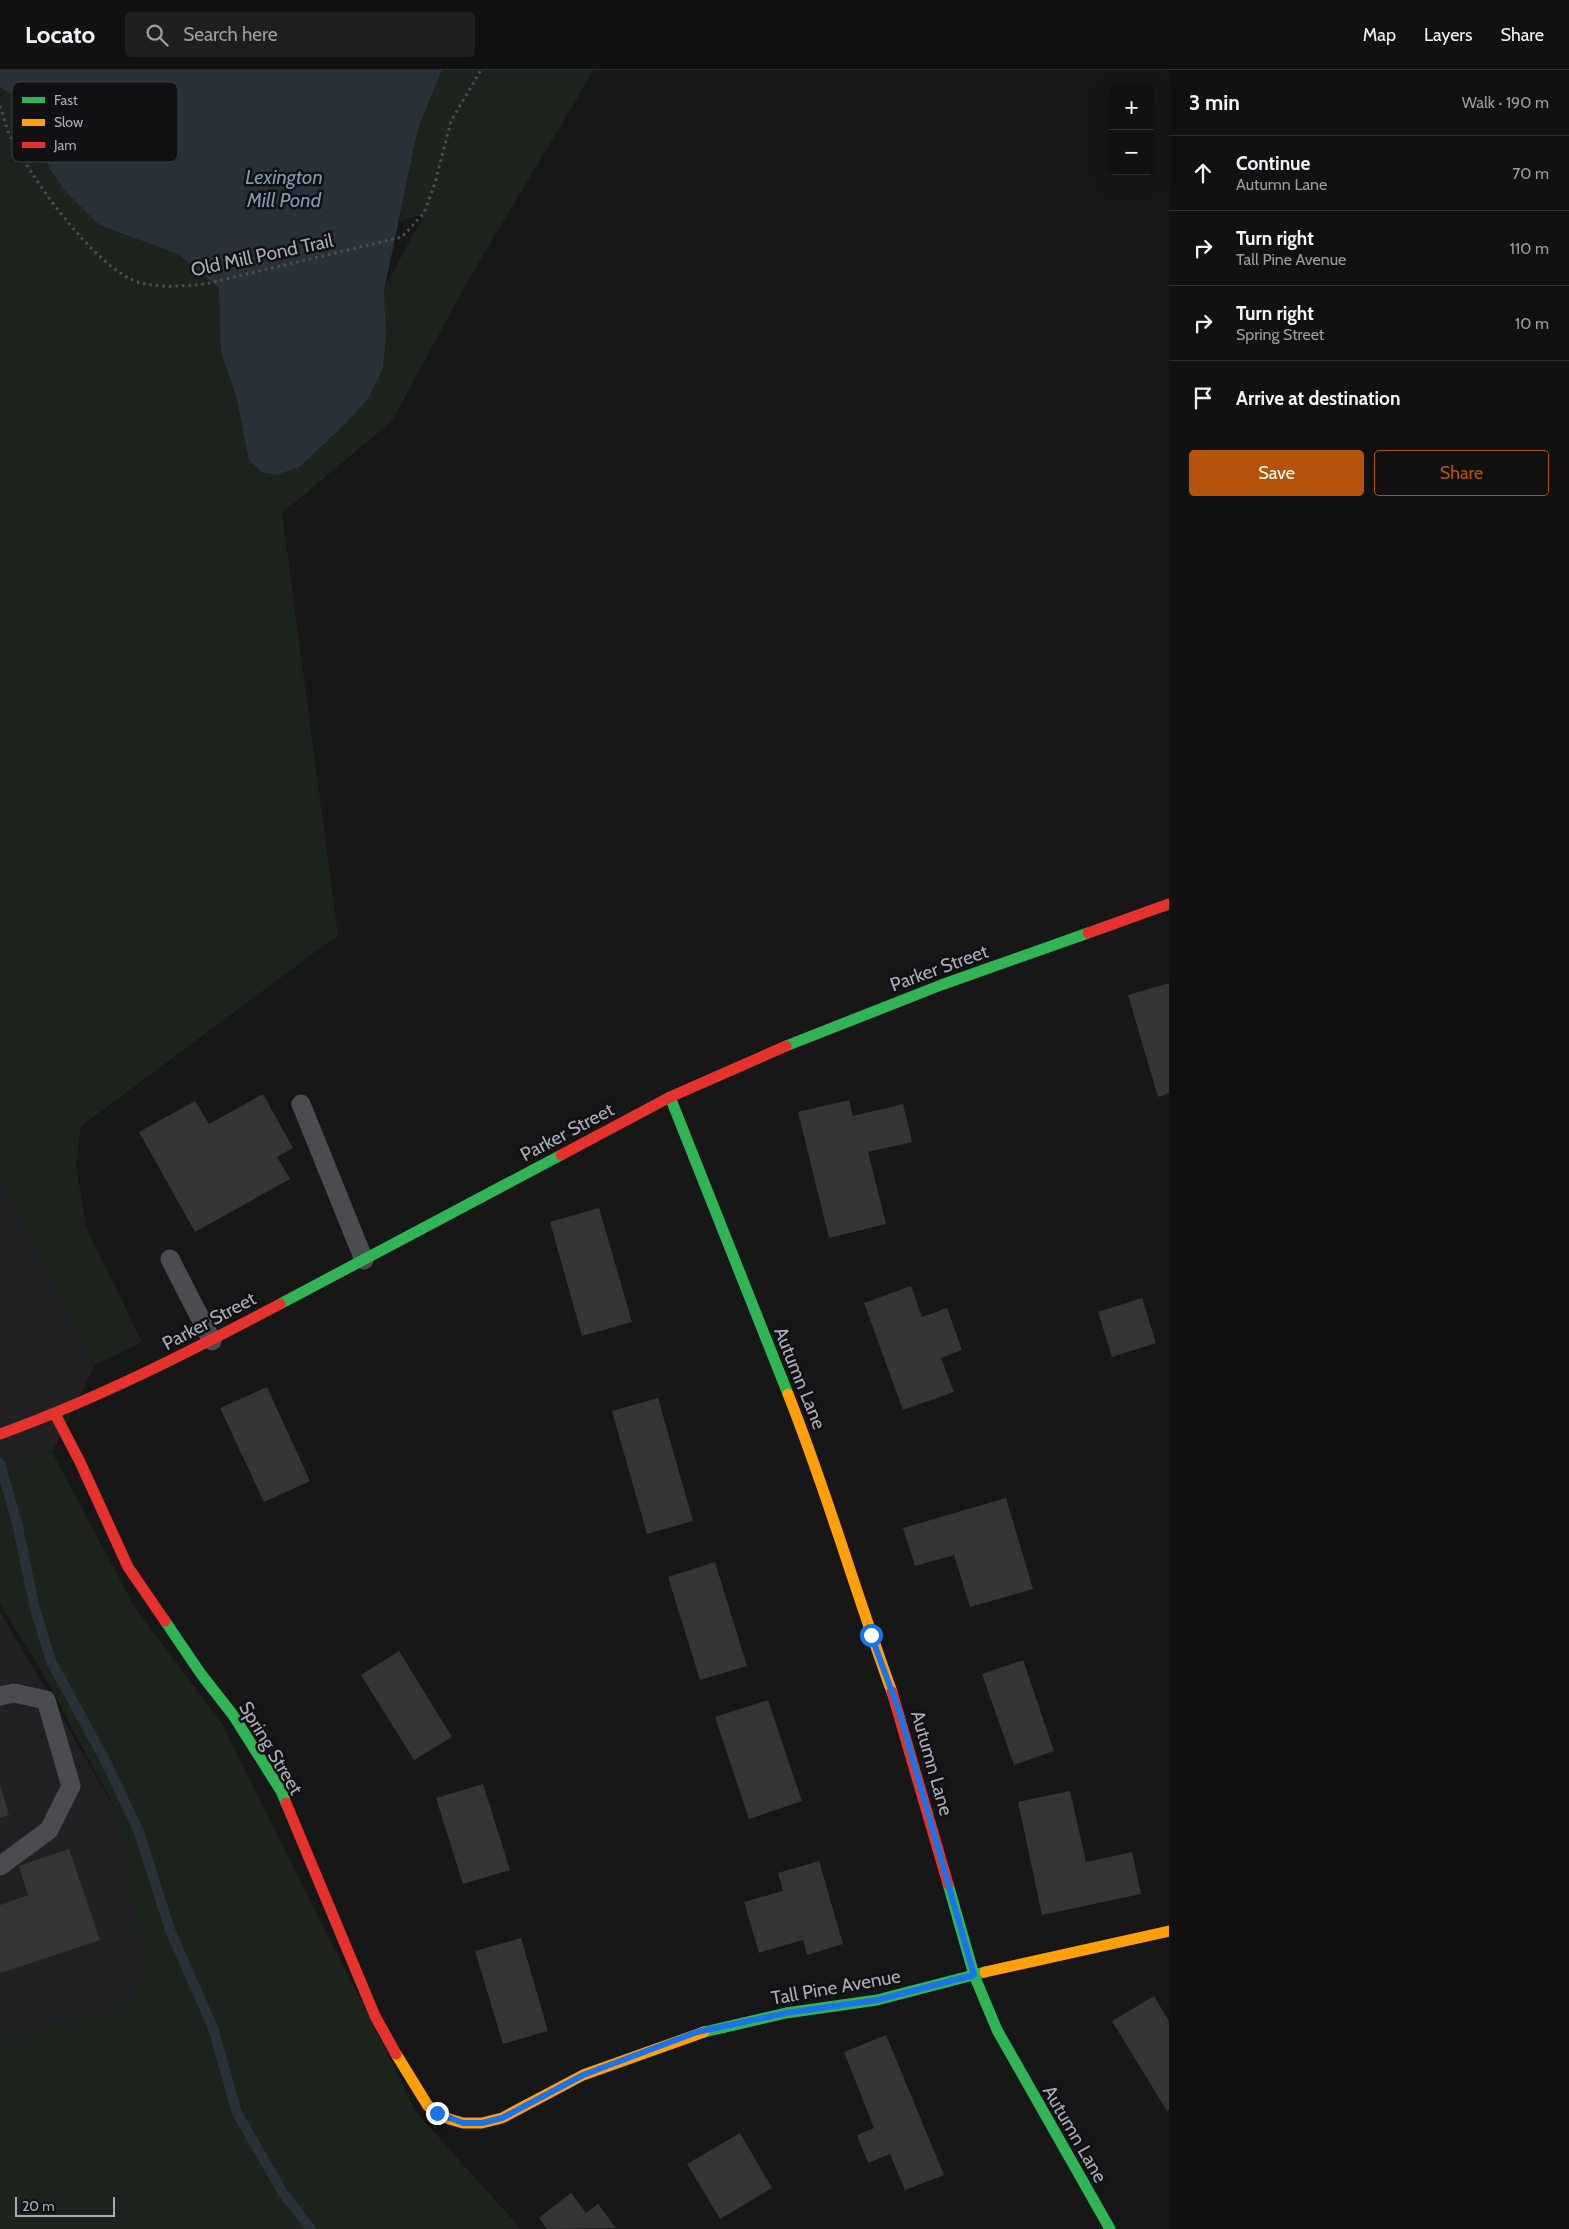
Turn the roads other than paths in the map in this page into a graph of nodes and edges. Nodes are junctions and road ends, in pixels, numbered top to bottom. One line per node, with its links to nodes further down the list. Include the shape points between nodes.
1 (1169, 904): 2 (street, Parker Street, via 815,1033)
2 (670, 1097): 5 (street, Parker Street); 12 (street, Autumn Lane, via 811,1452 899,1711)
3 (301, 1104): 5 (lane)
4 (170, 1260): 6 (lane)
5 (364, 1260): 6 (street, Parker Street)
6 (212, 1341): 7 (street, Parker Street)
7 (55, 1414): 8 (street, Parker Street); 13 (street, Spring Street, via 128,1567 281,1791 375,2016 395,2052 428,2106 449,2119)
8 (0, 1434)
9 (0, 1696): 10 (lane, via 14,1693 46,1700 71,1786 49,1830)
10 (0, 1866)
11 (1169, 1931): 12 (street, Tall Pine Avenue)
12 (974, 1975): 13 (street, Tall Pine Avenue, via 877,2000 786,2013 697,2032 590,2072 502,2118); 14 (street, Autumn Lane, via 997,2030)
13 (463, 2123)
14 (1110, 2229)

